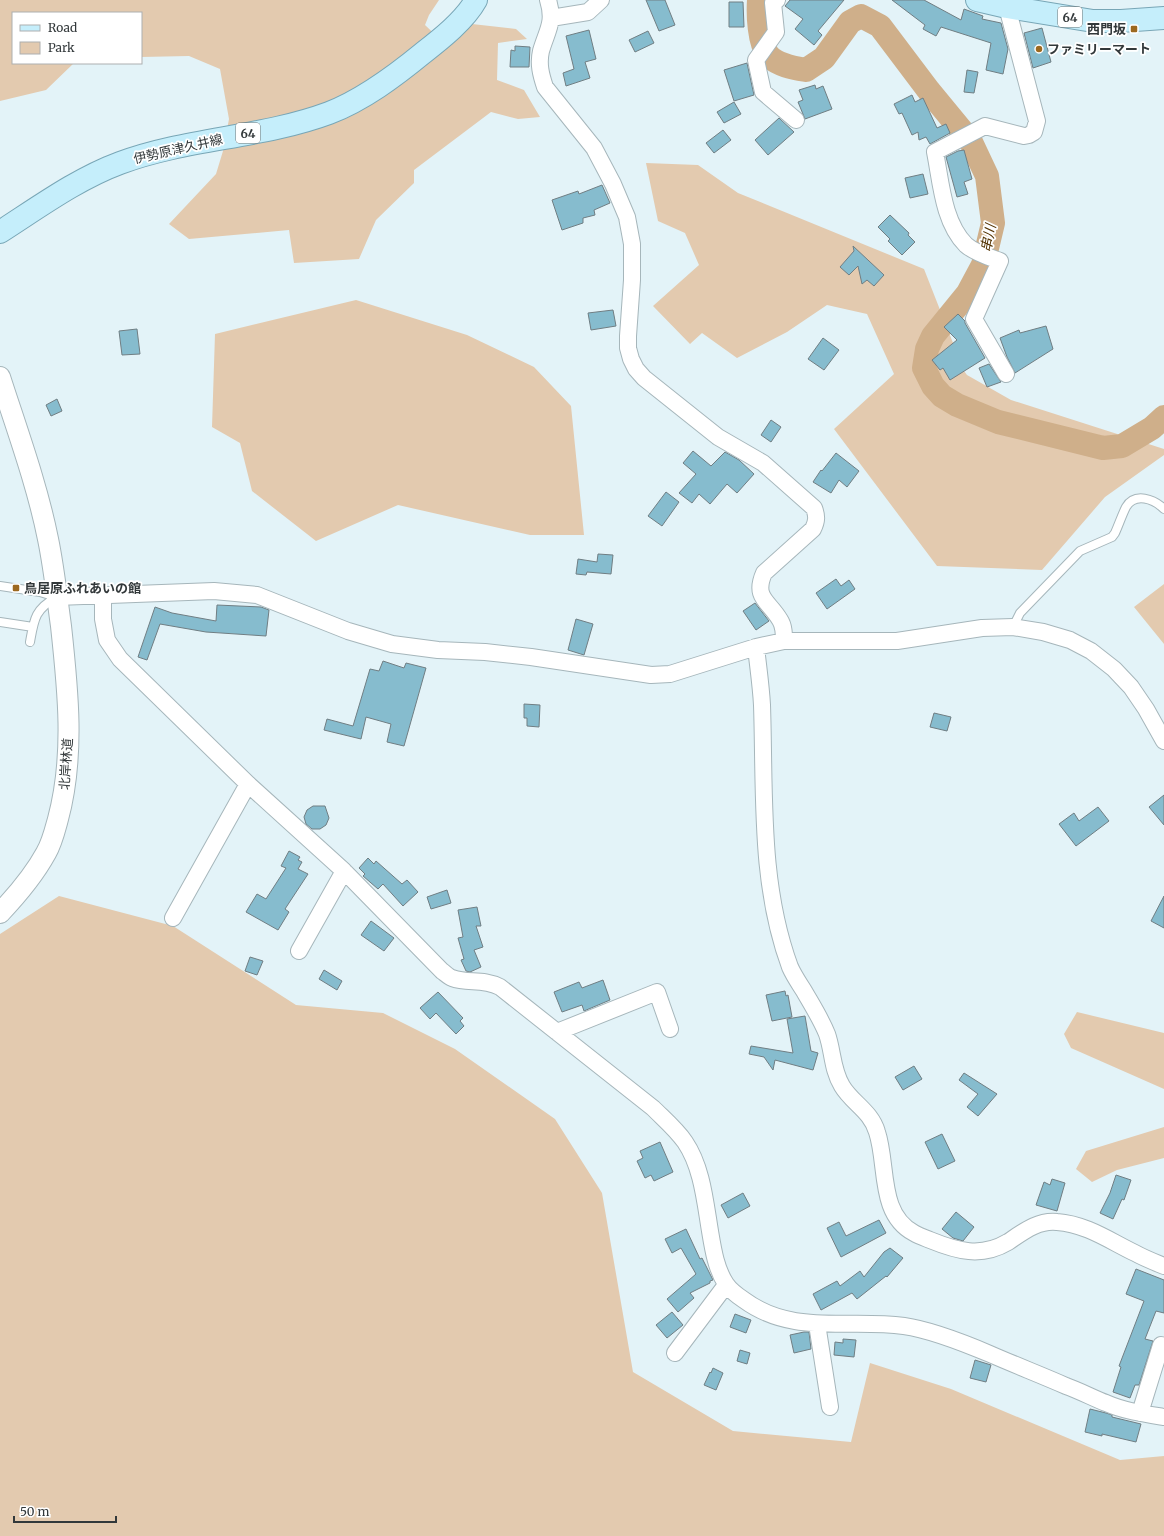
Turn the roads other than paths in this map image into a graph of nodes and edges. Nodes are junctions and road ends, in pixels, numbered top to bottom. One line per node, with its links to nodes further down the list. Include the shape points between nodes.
1 (476, 0): 10 (main road, 伊勢原津久井線 / 64, via 458,22 410,64 354,100 329,112 291,124 150,153 120,163 65,190)
2 (548, 0): 7 (street)
3 (601, 0): 7 (street, via 588,12)
4 (777, 0): 9 (street, via 773,4 776,32 756,60 763,92)
5 (977, 0): 6 (main road, 64)
6 (1007, 7): 8 (main road, 64, via 1092,21); 11 (street, via 1037,121 1034,132 1024,136 986,126 935,152 948,217 956,233 967,246 1000,261 974,319)
7 (551, 18): 20 (street, via 541,51 540,75 545,87 594,148 627,217 632,244 628,336 630,360 650,383 718,437 763,463 814,508 816,523 813,529 764,573 761,580 762,596 781,621)
8 (1164, 18)
9 (796, 120)
10 (0, 232)
11 (1006, 374)
12 (0, 377): 16 (street, 北岸林道, via 46,532)
13 (1164, 509): 19 (lane, via 1146,498 1132,500 1126,506 1115,533 1080,551 1020,613)
14 (0, 586): 16 (lane)
15 (103, 596): 16 (street); 22 (street, via 214,591 257,595 348,631 392,644 531,657 651,675 670,674); 24 (street, via 103,619 108,640 120,659)
16 (57, 597): 18 (lane, via 41,608); 26 (street, 北岸林道, via 69,726 68,772 63,801 46,852 19,893)
17 (0, 622): 18 (lane)
18 (33, 627): 21 (lane)
19 (1013, 627): 20 (street, via 982,628 897,641); 23 (street, via 1070,640 1091,651 1114,669 1131,687 1146,708)
20 (784, 641): 22 (street)
21 (30, 642)
22 (756, 647): 31 (street, via 762,703 764,829 769,877 779,929 791,969 816,1010 828,1037 837,1076 843,1088 871,1118 877,1132 889,1202 895,1216 913,1233 952,1249 970,1252 1005,1243 1025,1230 1055,1221 1097,1232 1135,1254)
23 (1164, 742)
24 (248, 784): 25 (street); 27 (street)
25 (344, 871): 28 (street); 30 (street, via 442,971 452,978 485,981 500,987)
26 (0, 913)
27 (173, 918)
28 (299, 951)
29 (670, 1029): 30 (street, via 657,992)
30 (557, 1032): 32 (street, via 653,1108 686,1143 695,1161 701,1184 715,1260)
31 (1164, 1266)
32 (726, 1285): 33 (street, via 757,1309 774,1316); 35 (street)
33 (817, 1324): 36 (street); 37 (street, via 873,1323 906,1326 967,1344 1106,1404)
34 (1161, 1345): 37 (street)
35 (675, 1353)
36 (830, 1407)
37 (1140, 1413): 38 (street)
38 (1164, 1417)

